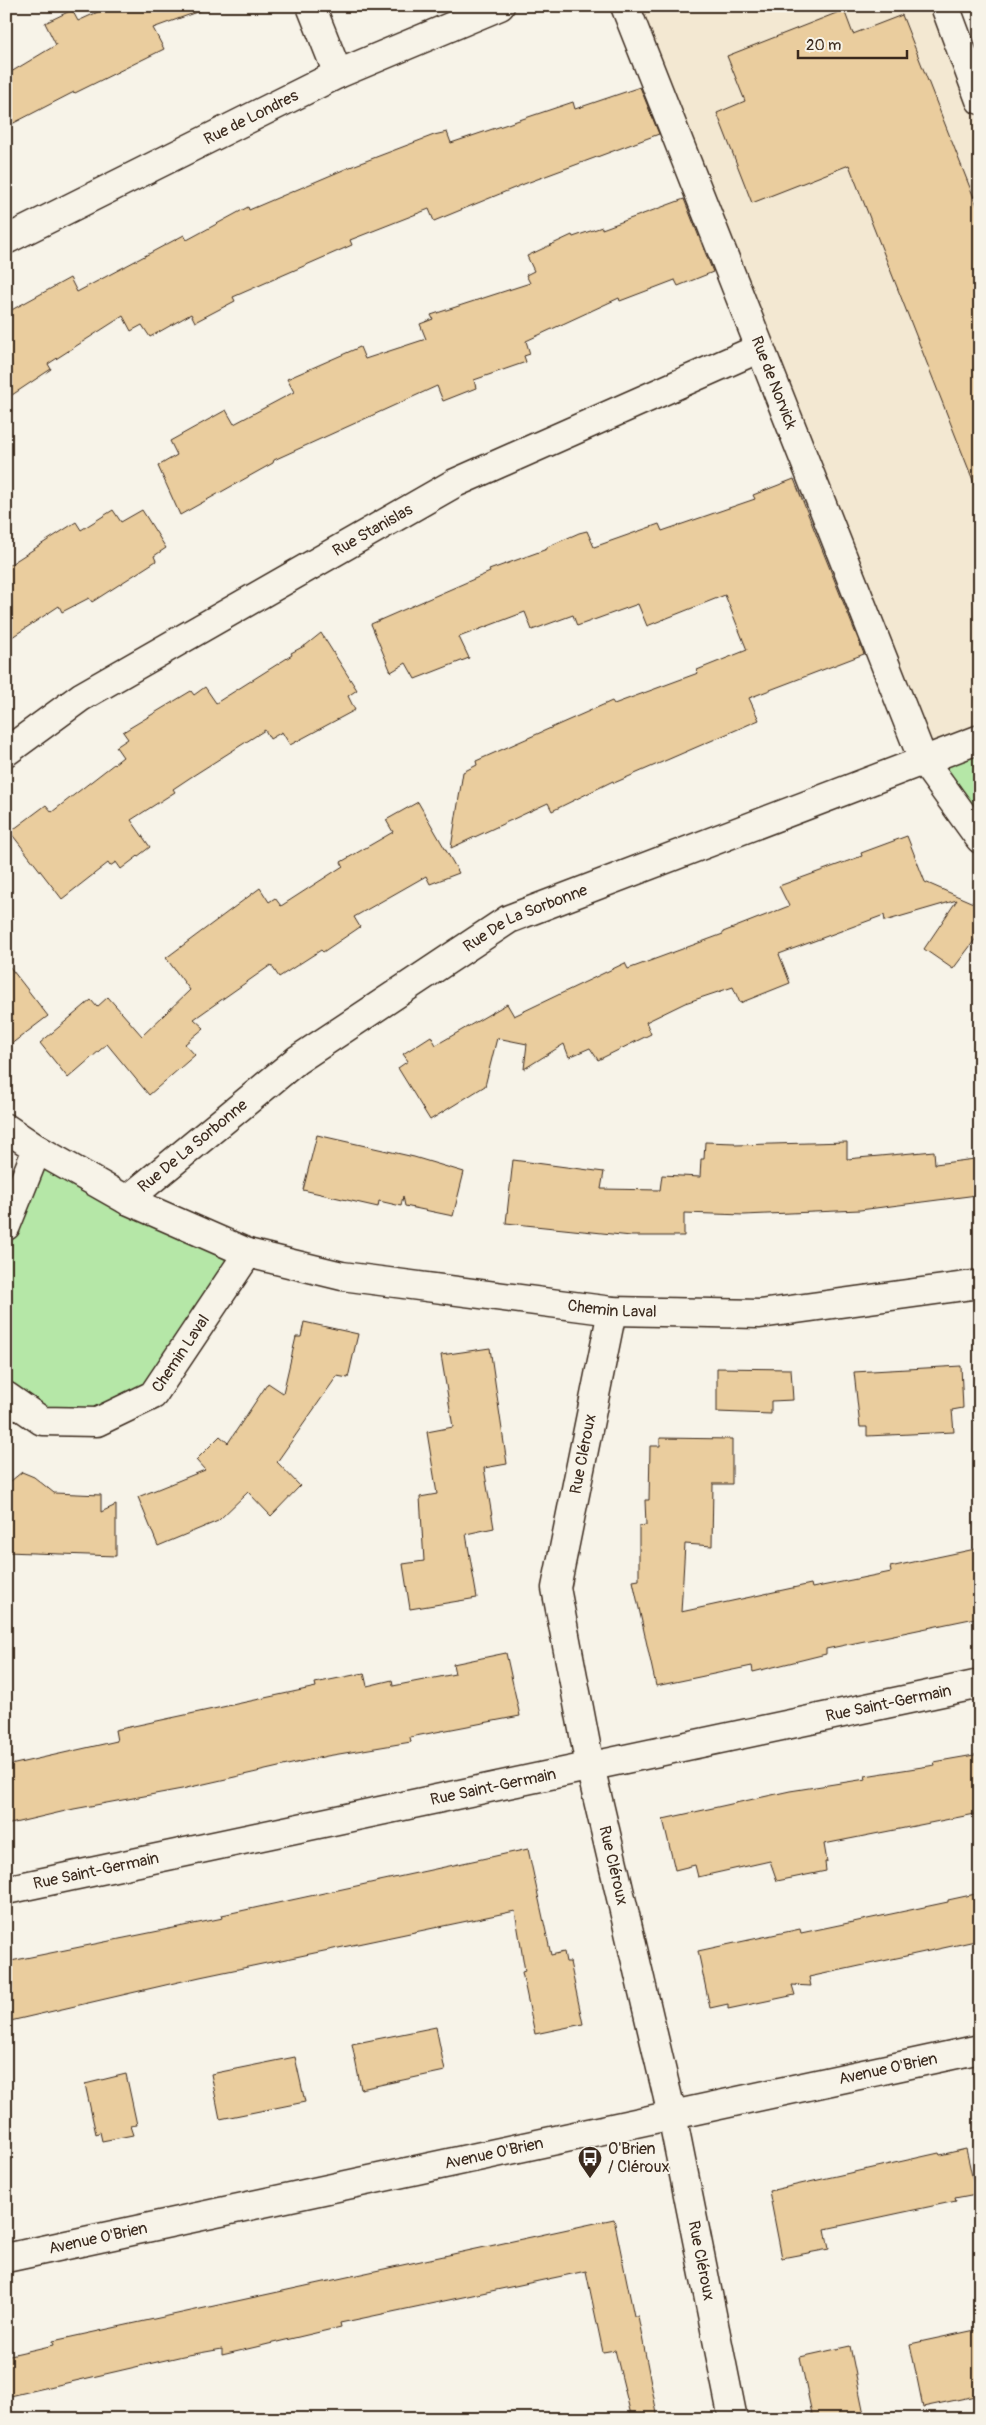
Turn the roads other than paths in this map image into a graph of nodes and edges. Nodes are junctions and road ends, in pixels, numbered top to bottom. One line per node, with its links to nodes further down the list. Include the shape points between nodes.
1 (311, 6): 5 (street)
2 (500, 6): 5 (street, Rue de Londres)
3 (625, 6): 8 (street, Rue de Norvick)
4 (945, 6): 6 (street)
5 (338, 74): 7 (street, Rue de Londres)
6 (980, 100)
7 (6, 240)
8 (760, 348): 10 (street, Rue Stanislas, via 455,483 81,697); 11 (street, Rue de Norvick)
9 (980, 740): 11 (street, Rue De La Sorbonne)
10 (6, 752)
11 (923, 760): 12 (street); 15 (street, Rue De La Sorbonne, via 509,919 297,1060)
12 (980, 839)
13 (6, 1128): 14 (street, Chemin Laval)
14 (37, 1149): 15 (street, Chemin Laval); 16 (street)
15 (127, 1200): 17 (street, Chemin Laval)
16 (6, 1226)
17 (248, 1253): 19 (street, Chemin Laval, via 342,1276); 20 (street, Chemin Laval, via 153,1396 97,1422 42,1421)
18 (980, 1284): 19 (street, Chemin Laval, via 760,1314)
19 (612, 1311): 22 (street, Rue Cléroux, via 556,1588)
20 (6, 1396)
21 (980, 1684): 22 (street, Rue Saint-Germain)
22 (590, 1766): 23 (street, Rue Saint-Germain); 25 (street, Rue Cléroux)
23 (6, 1890)
24 (980, 2049): 25 (street, Avenue O'Brien)
25 (672, 2115): 26 (street, Avenue O'Brien); 27 (street, Rue Cléroux)
26 (6, 2258)
27 (733, 2419)

